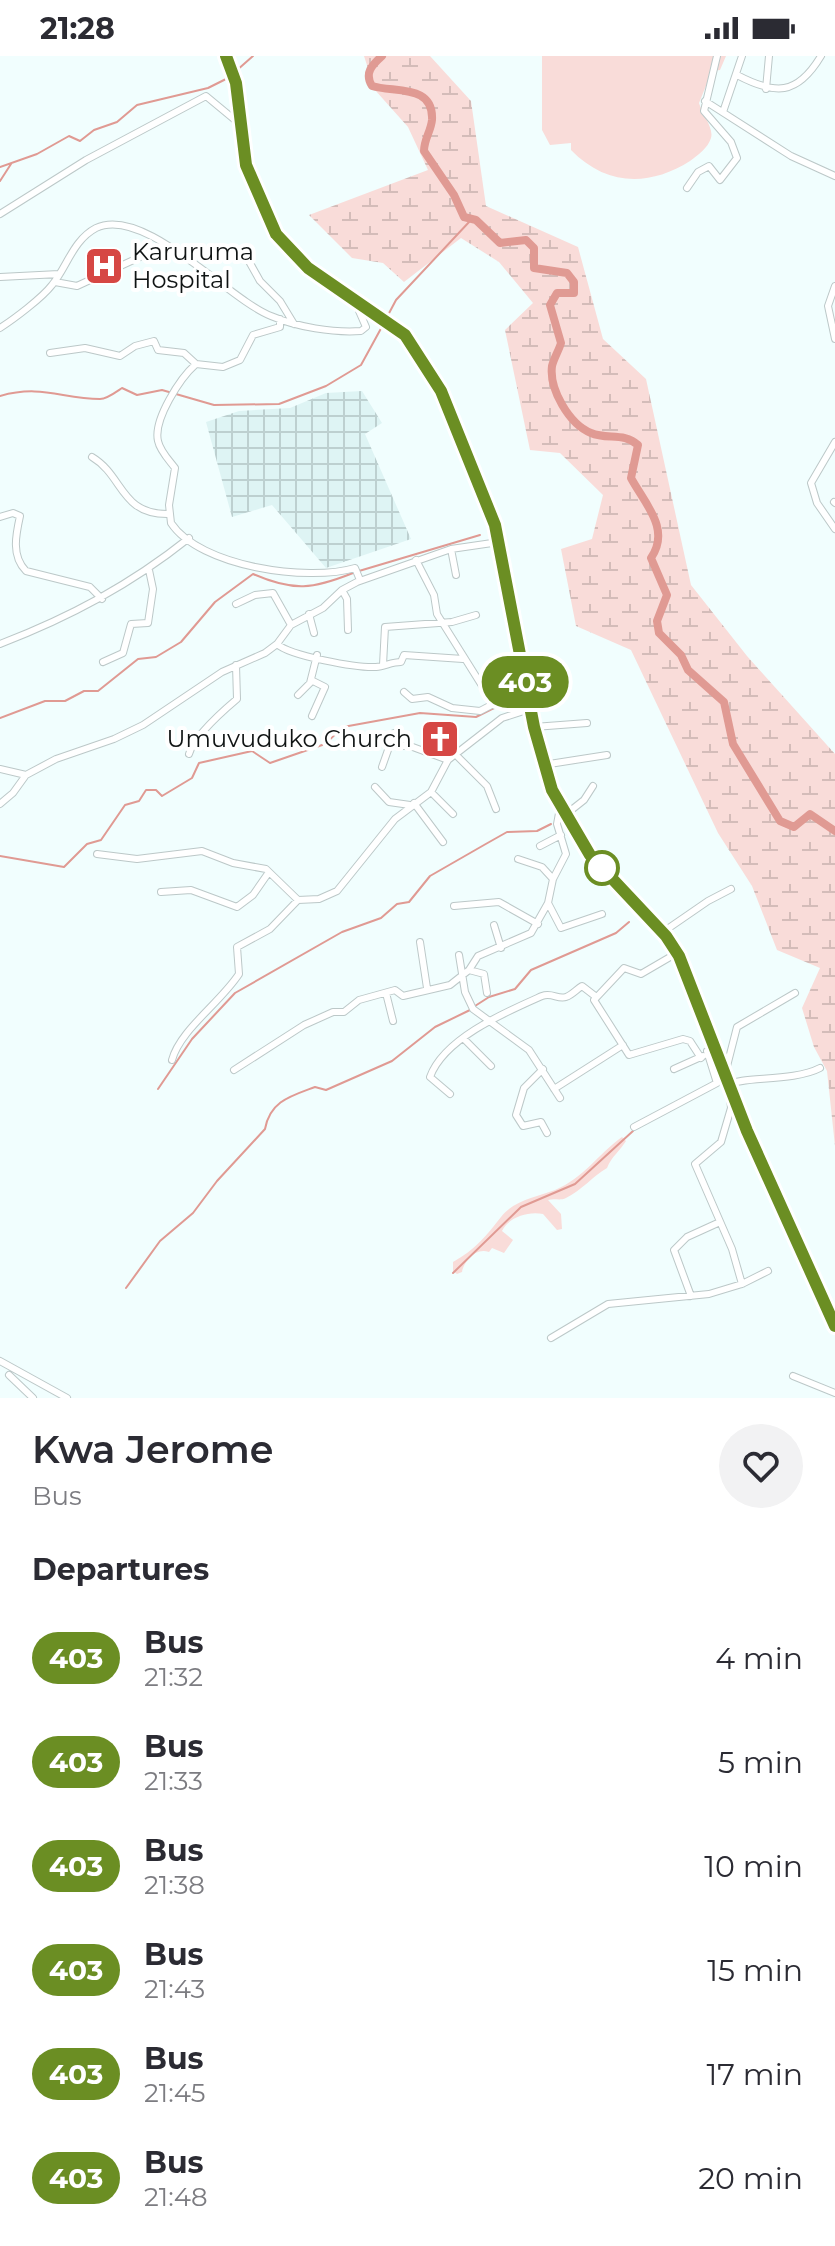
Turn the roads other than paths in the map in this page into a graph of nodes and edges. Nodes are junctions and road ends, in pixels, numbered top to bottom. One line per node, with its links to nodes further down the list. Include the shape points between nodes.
1 (218, 56): 6 (street)
2 (717, 56): 9 (street)
3 (742, 56): 7 (street)
4 (769, 56): 8 (street)
5 (821, 56): 8 (street, via 790,87)
6 (228, 61): 11 (highway)
7 (737, 75): 8 (street); 10 (street)
8 (766, 89)
9 (705, 101): 10 (street); 13 (street, via 704,111 731,142 737,158 720,180 709,166)
10 (723, 112): 12 (street, via 798,160)
11 (241, 125): 14 (street, via 206,96 86,160); 21 (highway, via 246,165 276,234 308,268)
12 (835, 176)
13 (687, 188)
14 (0, 214)
15 (166, 245): 17 (street, via 130,227 100,226 82,240); 19 (street, via 77,286); 22 (street)
16 (246, 256): 23 (street)
17 (59, 274): 18 (street); 19 (street)
18 (0, 277)
19 (55, 282): 24 (street)
20 (835, 286): 25 (street, via 828,306)
21 (364, 305): 23 (street, via 359,311 366,327 361,331); 34 (highway, via 405,335 431,371)
22 (280, 319): 23 (street); 27 (street, via 280,327 253,335 232,365)
23 (294, 324)
24 (0, 328)
25 (835, 339)
26 (50, 353): 27 (street, via 85,348 120,356 154,341 158,350 184,353)
27 (196, 364): 30 (street, via 177,384 156,428 160,447 175,468)
28 (835, 442): 32 (street, via 811,483)
29 (92, 457): 30 (street, via 138,506 149,513)
30 (169, 514): 33 (street, via 174,527)
31 (0, 517): 41 (street, via 20,516 15,539 26,571 90,587)
32 (835, 529)
33 (189, 538): 37 (street); 39 (street, via 233,561 302,575 355,568)
34 (499, 542): 35 (street); 57 (highway)
35 (451, 549): 36 (street); 38 (street)
36 (416, 560): 39 (street); 45 (street)
37 (149, 570): 41 (street); 54 (street, via 153,589 148,623 131,624 123,653)
38 (456, 575)
39 (360, 580): 40 (street)
40 (342, 590): 43 (street); 47 (street)
41 (102, 599): 49 (street)
42 (236, 604): 46 (street, via 273,593)
43 (309, 614): 46 (street); 48 (street)
44 (476, 615): 45 (street)
45 (443, 621): 52 (street); 56 (street, via 385,627)
46 (291, 625): 50 (street)
47 (348, 630)
48 (314, 633)
49 (0, 644)
50 (277, 644): 51 (street, via 290,653); 55 (street)
51 (317, 655): 56 (street, via 336,663); 58 (street)
52 (463, 659): 56 (street, via 404,655 401,662); 64 (street)
53 (554, 661): 57 (street)
54 (103, 662)
55 (236, 665): 70 (street, via 237,699 224,706); 77 (street, via 136,729)
56 (383, 665)
57 (523, 670): 63 (highway)
58 (311, 680): 60 (street); 61 (street, via 325,686)
59 (404, 692): 64 (street, via 412,699 431,697 452,708 480,711)
60 (298, 695)
61 (320, 699): 62 (street); 65 (street)
62 (330, 704)
63 (529, 704): 64 (street, via 507,699); 67 (highway); 71 (street)
64 (494, 705)
65 (312, 716)
66 (587, 723): 67 (street)
67 (534, 727): 74 (highway)
68 (394, 733): 69 (street)
69 (391, 746): 73 (street, via 410,746); 75 (street)
70 (189, 754)
71 (455, 754): 73 (street); 83 (street, via 487,786)
72 (607, 755): 74 (street)
73 (448, 760): 80 (street)
74 (543, 765): 84 (highway)
75 (382, 767)
76 (0, 769): 77 (street)
77 (26, 775): 81 (street)
78 (593, 786): 84 (street, via 584,800)
79 (375, 787): 82 (street, via 387,800)
80 (431, 792): 82 (street); 85 (street)
81 (0, 804)
82 (412, 804): 87 (street); 95 (street, via 337,891)
83 (496, 809)
84 (562, 812): 86 (street, via 556,817); 101 (highway, via 599,866)
85 (453, 814)
86 (561, 835): 88 (street); 92 (street, via 566,854)
87 (443, 842)
88 (540, 846)
89 (97, 854): 91 (street, via 137,859 198,850)
90 (518, 859): 92 (street, via 542,867)
91 (269, 872): 94 (street, via 237,907 191,890); 95 (street)
92 (553, 879): 96 (street)
93 (731, 889): 101 (street)
94 (161, 892)
95 (298, 900): 120 (street, via 270,929 237,947 239,974 214,1008 187,1032)
96 (548, 903): 98 (street, via 561,928); 99 (street)
97 (454, 906): 99 (street, via 499,902)
98 (602, 914)
99 (538, 924): 103 (street, via 528,936)
100 (494, 925): 103 (street)
101 (663, 932): 104 (highway)
102 (420, 942): 108 (street)
103 (501, 948): 106 (street, via 478,956)
104 (677, 953): 112 (street, via 641,974 624,968); 116 (highway)
105 (459, 955): 107 (street)
106 (469, 970): 107 (street); 110 (street, via 484,974)
107 (463, 975): 108 (street, via 450,985); 113 (street, via 473,1009)
108 (427, 988): 109 (street, via 403,996 395,990)
109 (386, 993): 114 (street); 125 (street, via 304,1025)
110 (487, 993)
111 (795, 993): 126 (street, via 737,1027)
112 (595, 996): 113 (street, via 582,986 565,998 543,996); 117 (street)
113 (492, 1020): 115 (street); 123 (street, via 529,1050)
114 (393, 1021)
115 (463, 1038): 121 (street); 128 (street, via 430,1077)
116 (713, 1040): 118 (street); 126 (highway)
117 (623, 1045): 119 (street, via 629,1055 687,1039); 127 (street)
118 (707, 1051): 119 (street); 130 (street, via 717,1083)
119 (701, 1058): 124 (street)
120 (172, 1060)
121 (491, 1066)
122 (820, 1068): 126 (street, via 800,1077)
123 (543, 1069): 127 (street); 131 (street, via 524,1088 516,1115 523,1126 541,1122)
124 (674, 1069)
125 (234, 1070)
126 (727, 1079): 132 (street, via 731,1108 724,1136 695,1162); 136 (highway)
127 (554, 1089): 129 (street)
128 (450, 1094)
129 (560, 1098)
130 (634, 1127)
131 (547, 1133)
132 (720, 1222): 134 (street); 135 (street, via 687,1237 674,1250)
133 (768, 1271): 134 (street)
134 (742, 1284): 135 (street)
135 (691, 1296): 137 (street, via 608,1304)
136 (835, 1326)
137 (551, 1338)
138 (0, 1361): 139 (street)
139 (18, 1372): 140 (street); 145 (street)
140 (9, 1375): 141 (street); 144 (street)
141 (0, 1376)
142 (793, 1376): 143 (street)
143 (835, 1393)
144 (33, 1398)
145 (67, 1398)

